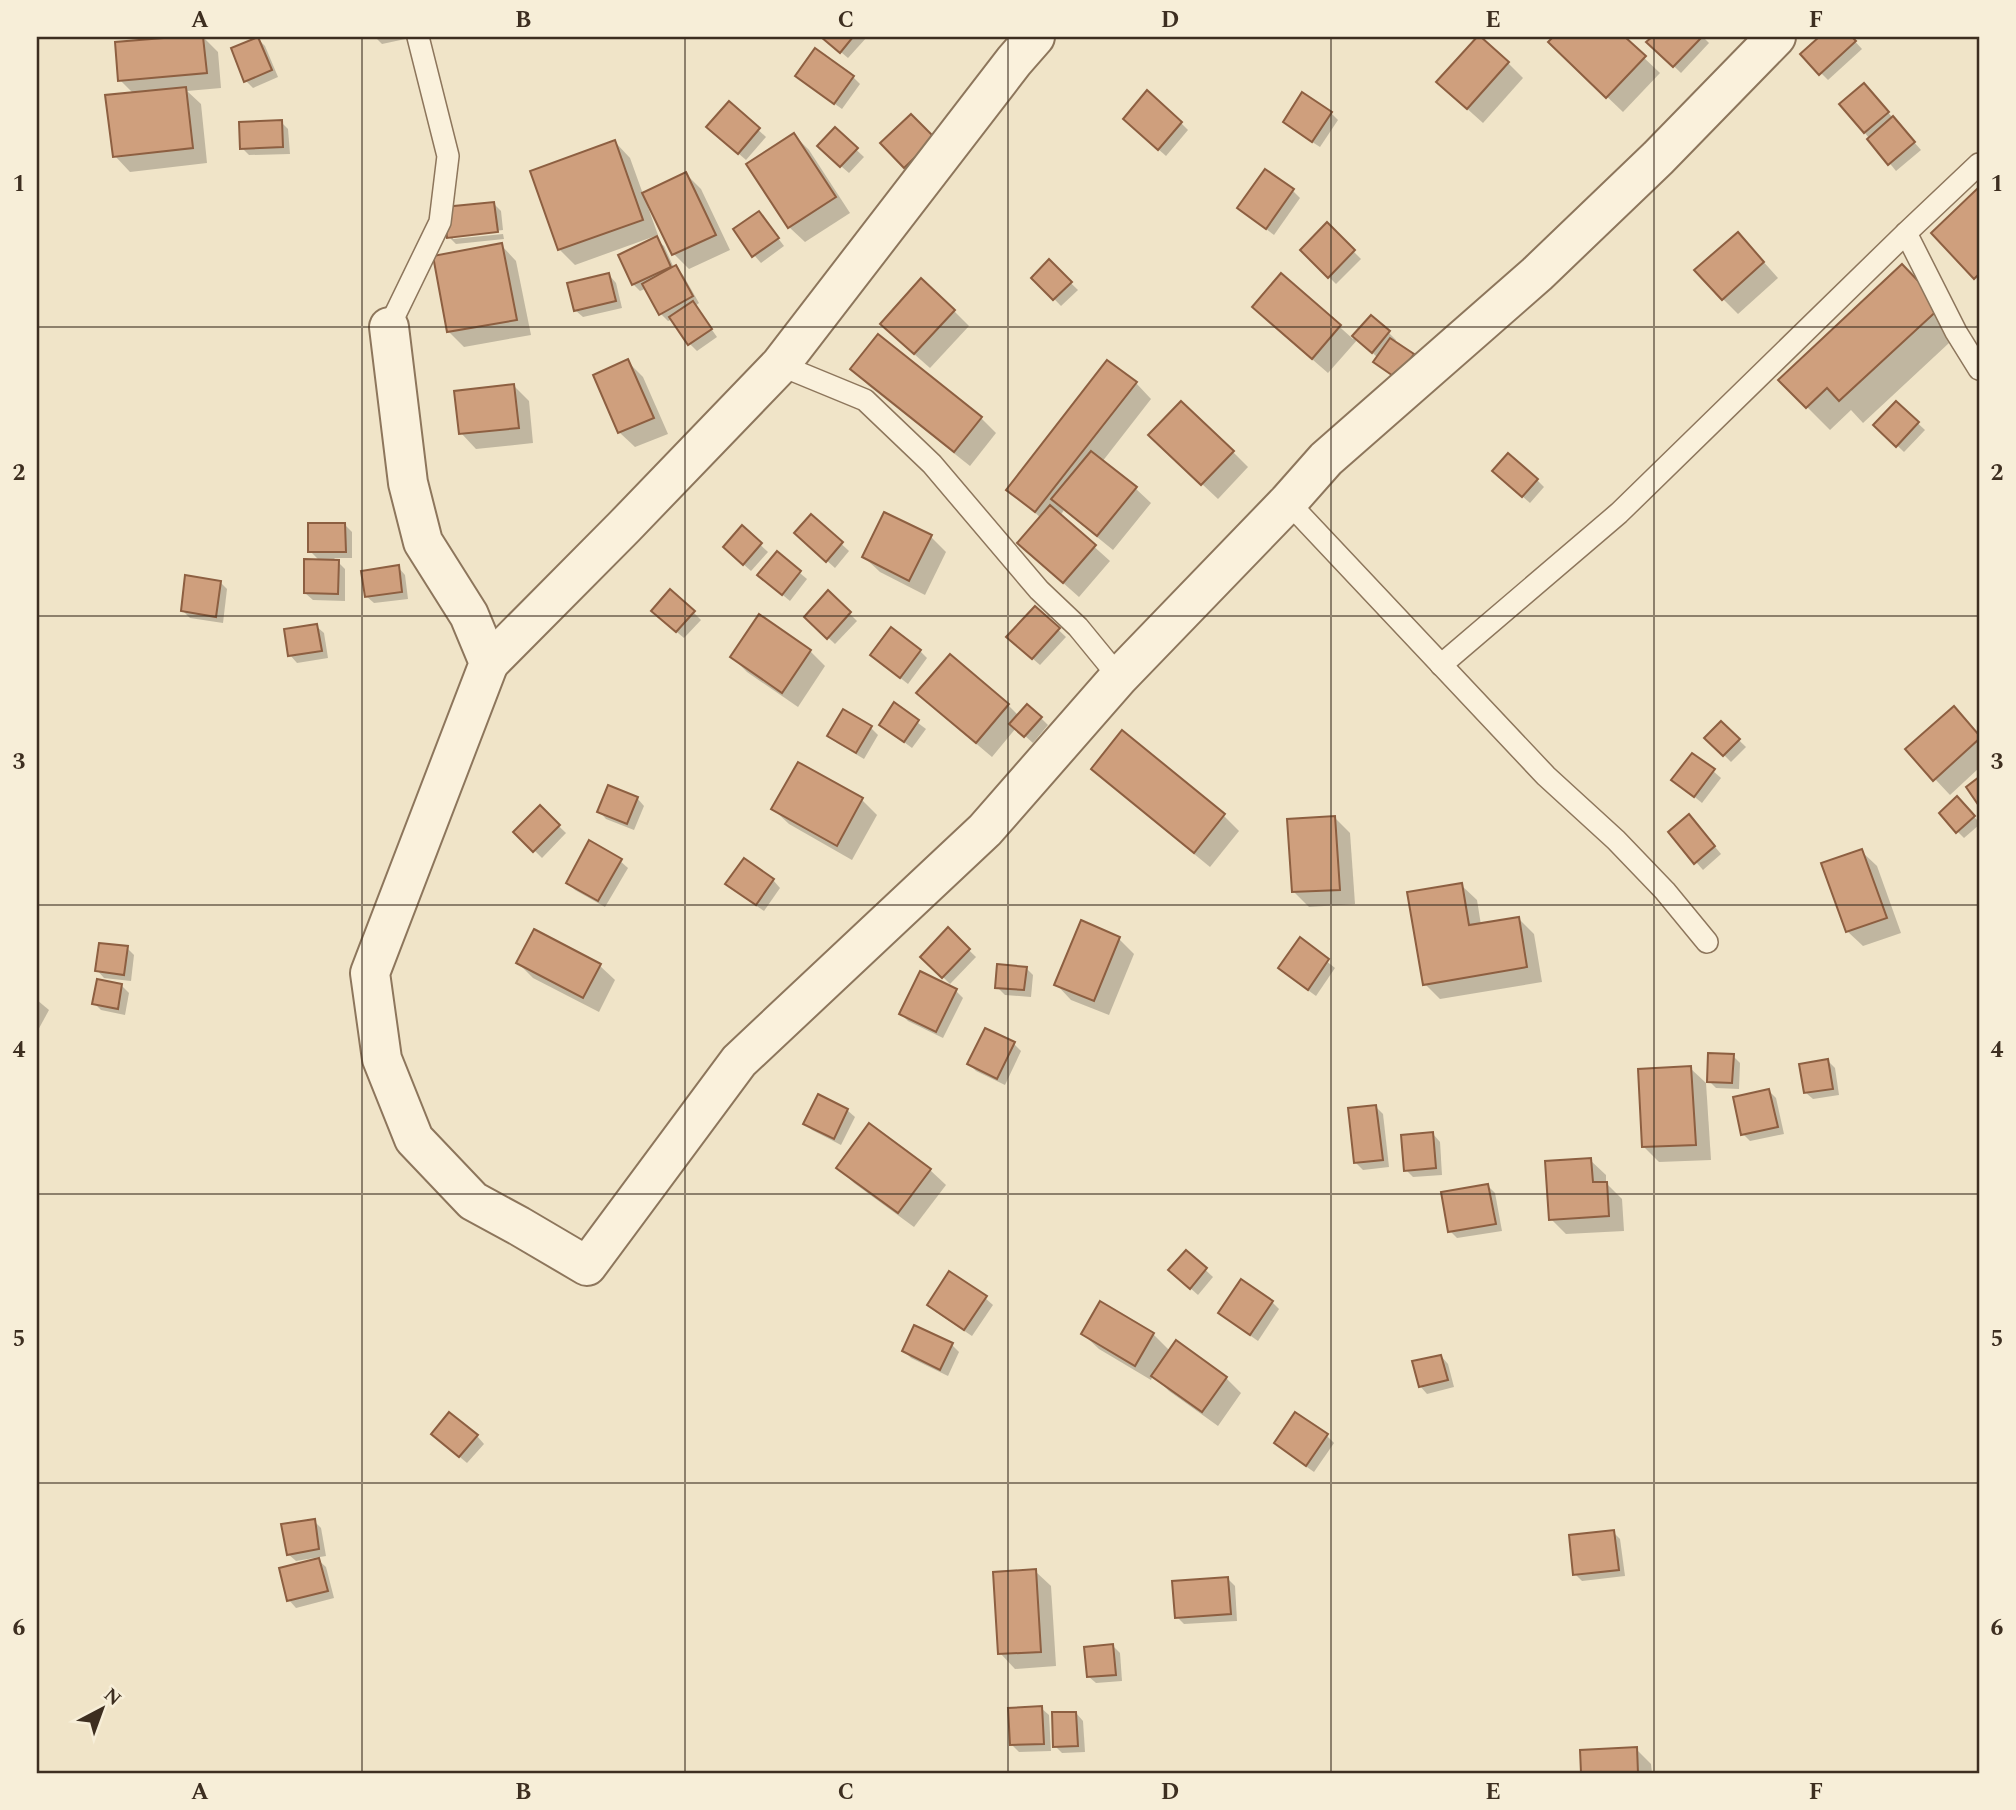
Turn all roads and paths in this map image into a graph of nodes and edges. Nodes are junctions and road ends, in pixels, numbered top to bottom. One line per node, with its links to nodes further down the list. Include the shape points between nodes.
1 (418, 37): 6 (lane, via 448,156 440,222)
2 (1035, 37): 7 (street)
3 (1776, 37): 9 (street, via 1537,274 1326,459)
4 (1979, 164): 5 (lane)
5 (1906, 233): 8 (lane); 11 (lane, via 1619,513)
6 (389, 327): 10 (street, via 408,483 423,542 469,615)
7 (780, 365): 10 (street); 12 (lane, via 865,400 932,464)
8 (1979, 369)
9 (1288, 502): 11 (lane); 12 (street)
10 (489, 663): 12 (street, via 370,973 382,1059 414,1139 473,1201 587,1266 739,1061 985,830)
11 (1441, 665): 13 (lane, via 1546,776 1665,891)
12 (1119, 677)
13 (1707, 942)

